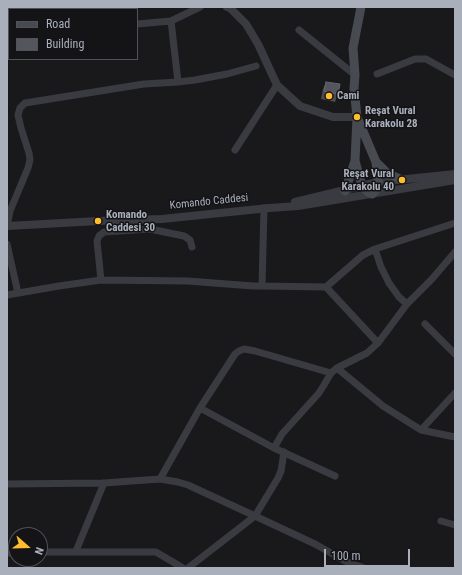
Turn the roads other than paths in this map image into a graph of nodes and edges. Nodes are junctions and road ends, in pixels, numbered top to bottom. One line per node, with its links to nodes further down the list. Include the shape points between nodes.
1 (200, 7): 4 (street)
2 (361, 7): 10 (main road, via 353,48)
3 (229, 8): 12 (street, via 246,24)
4 (171, 21): 5 (street); 11 (street)
5 (138, 24)
6 (299, 30): 10 (street)
7 (256, 66): 11 (street, via 213,77)
8 (377, 74): 9 (street, via 415,60 426,59)
9 (455, 74)
10 (355, 76): 13 (main road)
11 (178, 82): 26 (street, via 144,84 23,104 18,115 30,160)
12 (278, 85): 13 (street, via 300,106 333,117); 14 (street)
13 (357, 117): 15 (main road); 16 (main road)
14 (235, 150)
15 (355, 161): 21 (main road); 22 (main road)
16 (376, 162): 18 (main road, via 387,173); 20 (main road)
17 (455, 174): 18 (street)
18 (402, 180): 20 (street)
19 (455, 180): 23 (street)
20 (378, 182): 21 (street); 23 (main road)
21 (362, 186): 22 (street); 23 (main road)
22 (345, 190): 24 (street)
23 (372, 194): 24 (street, via 298,206)
24 (266, 208): 26 (street, Komando Caddesi, via 162,219); 32 (street)
25 (455, 223): 29 (street)
26 (7, 226)
27 (7, 244): 34 (street)
28 (192, 247): 31 (street, via 190,240 184,236 150,229 104,232 97,241)
29 (375, 249): 33 (street, via 363,254); 36 (street, via 389,283)
30 (454, 254): 36 (street)
31 (101, 280): 32 (street, via 188,281); 34 (street)
32 (262, 286): 33 (street)
33 (326, 287): 38 (street)
34 (18, 293): 35 (street)
35 (7, 295)
36 (407, 304): 38 (street)
37 (425, 324): 39 (street)
38 (378, 343): 40 (street, via 367,353)
39 (455, 354)
40 (337, 368): 41 (street); 44 (street, via 383,406)
41 (330, 373): 43 (street, via 244,349 235,354); 46 (street, via 319,393 282,434)
42 (455, 393): 44 (street)
43 (200, 408): 46 (street); 49 (street)
44 (420, 430): 45 (street)
45 (455, 437)
46 (274, 448): 47 (street)
47 (284, 452): 48 (street); 52 (street, via 278,478)
48 (336, 476)
49 (160, 479): 50 (street); 52 (street, via 188,485)
50 (104, 483): 51 (street); 55 (street)
51 (7, 484)
52 (255, 516): 58 (street); 59 (street)
53 (441, 521): 54 (street)
54 (455, 525)
55 (76, 551): 56 (street); 57 (street, via 156,552)
56 (48, 552)
57 (183, 568)
58 (188, 568)
59 (364, 568)

